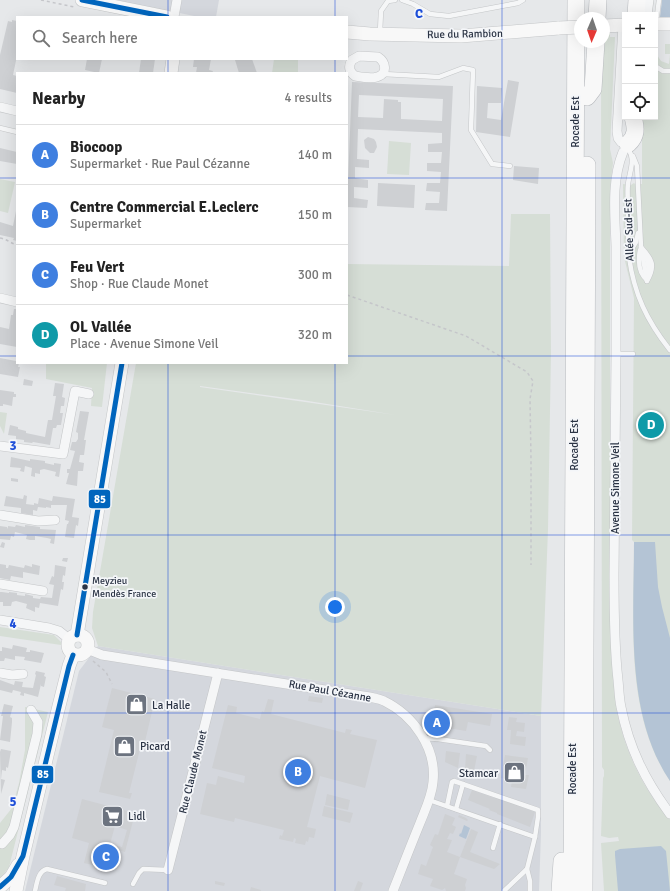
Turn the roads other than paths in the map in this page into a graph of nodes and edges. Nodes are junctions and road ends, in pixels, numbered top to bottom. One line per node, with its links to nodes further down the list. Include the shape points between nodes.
1 (82, 0): 13 (street)
2 (177, 0): 14 (street)
3 (395, 0): 19 (lane, via 388,1 381,11)
4 (402, 0): 5 (lane, via 430,14 449,16)
5 (523, 0)
6 (576, 0): 64 (highway, Rocade Est)
7 (588, 0): 11 (highway)
8 (598, 0): 12 (highway)
9 (659, 0): 15 (lane)
10 (636, 11): 16 (street); 37 (street, Avenue Simone Veil, via 617,132 618,138)
11 (588, 12)
12 (597, 12)
13 (161, 16)
14 (174, 16)
15 (661, 22)
16 (610, 23)
17 (574, 27): 19 (street, Rue du Rambion, bridge, via 474,35)
18 (348, 32): 19 (street, Rue du Rambion)
19 (375, 34): 20 (street, Rue du Rambion)
20 (348, 39)
21 (587, 48): 31 (highway, Rocade Est)
22 (596, 48): 31 (highway, via 593,89)
23 (350, 58): 30 (street, via 350,70 355,76 376,78); 30 (street, via 378,57 385,67)
24 (173, 60): 29 (street)
25 (658, 68): 27 (lane)
26 (658, 71): 27 (lane)
27 (663, 71): 28 (lane)
28 (670, 71)
29 (171, 72)
30 (382, 74): 38 (lane, via 439,77 463,68 473,70 472,130 492,164)
31 (587, 97): 66 (highway, Rocade Est)
32 (0, 107): 33 (street)
33 (16, 111)
34 (634, 120): 37 (highway, via 634,137)
35 (0, 128): 36 (lane)
36 (16, 132)
37 (626, 148): 39 (lane, via 637,166); 41 (lane, Allée Sud-Est, via 632,171 628,184); 45 (street, Avenue Simone Veil, via 618,167 616,182)
38 (510, 166)
39 (639, 228): 40 (lane); 41 (lane, via 636,242)
40 (640, 247): 40 (lane, via 641,273 648,281 648,262)
41 (629, 255): 44 (lane, Allée Sud-Est, via 641,305)
42 (0, 298): 43 (street)
43 (16, 302)
44 (670, 350)
45 (616, 354): 46 (lane); 70 (street, Avenue Simone Veil, via 614,617 620,705 634,755 645,778)
46 (633, 354)
47 (122, 364): 55 (street)
48 (88, 394): 49 (street, via 75,391 63,454)
49 (0, 446)
50 (0, 515): 51 (street, via 38,521)
51 (55, 520)
52 (0, 584): 53 (street)
53 (43, 591)
54 (0, 620): 55 (street, via 49,628)
55 (73, 637): 56 (street, via 67,646); 57 (street, via 80,635 86,639)
56 (73, 655): 57 (street); 75 (street)
57 (90, 655): 59 (street, Rue Paul Cézanne)
58 (0, 673): 60 (street)
59 (218, 673): 62 (street, Rue Paul Cézanne, via 382,700 400,710); 77 (street, Rue Claude Monet)
60 (23, 674)
61 (31, 710): 73 (street, via 38,722 37,734 14,827)
62 (424, 738): 63 (lane, via 486,746); 67 (street, Rue Paul Cézanne, via 432,769 433,782)
63 (490, 750)
64 (572, 776): 86 (highway, via 566,788); 87 (highway, Rocade Est)
65 (463, 784): 68 (lane, via 452,782); 69 (lane); 72 (lane, via 538,810)
66 (584, 798): 88 (highway, Rocade Est); 89 (highway, via 591,810)
67 (429, 800): 68 (lane); 83 (street, Rue Paul Cézanne)
68 (447, 806): 69 (lane)
69 (456, 808): 71 (lane)
70 (670, 814)
71 (500, 824): 72 (lane); 74 (lane)
72 (535, 837): 76 (lane)
73 (2, 844)
74 (493, 848)
75 (23, 856): 80 (street, via 11,877); 81 (street)
76 (526, 869): 84 (lane); 85 (lane)
77 (168, 870): 79 (lane, via 143,869)
78 (105, 883): 82 (lane, via 47,868 41,873)
79 (133, 884)
80 (0, 887)
81 (16, 891)
82 (35, 891)
83 (393, 891)
84 (504, 891)
85 (530, 891)
86 (560, 891)
87 (572, 891)
88 (584, 891)
89 (595, 891)

